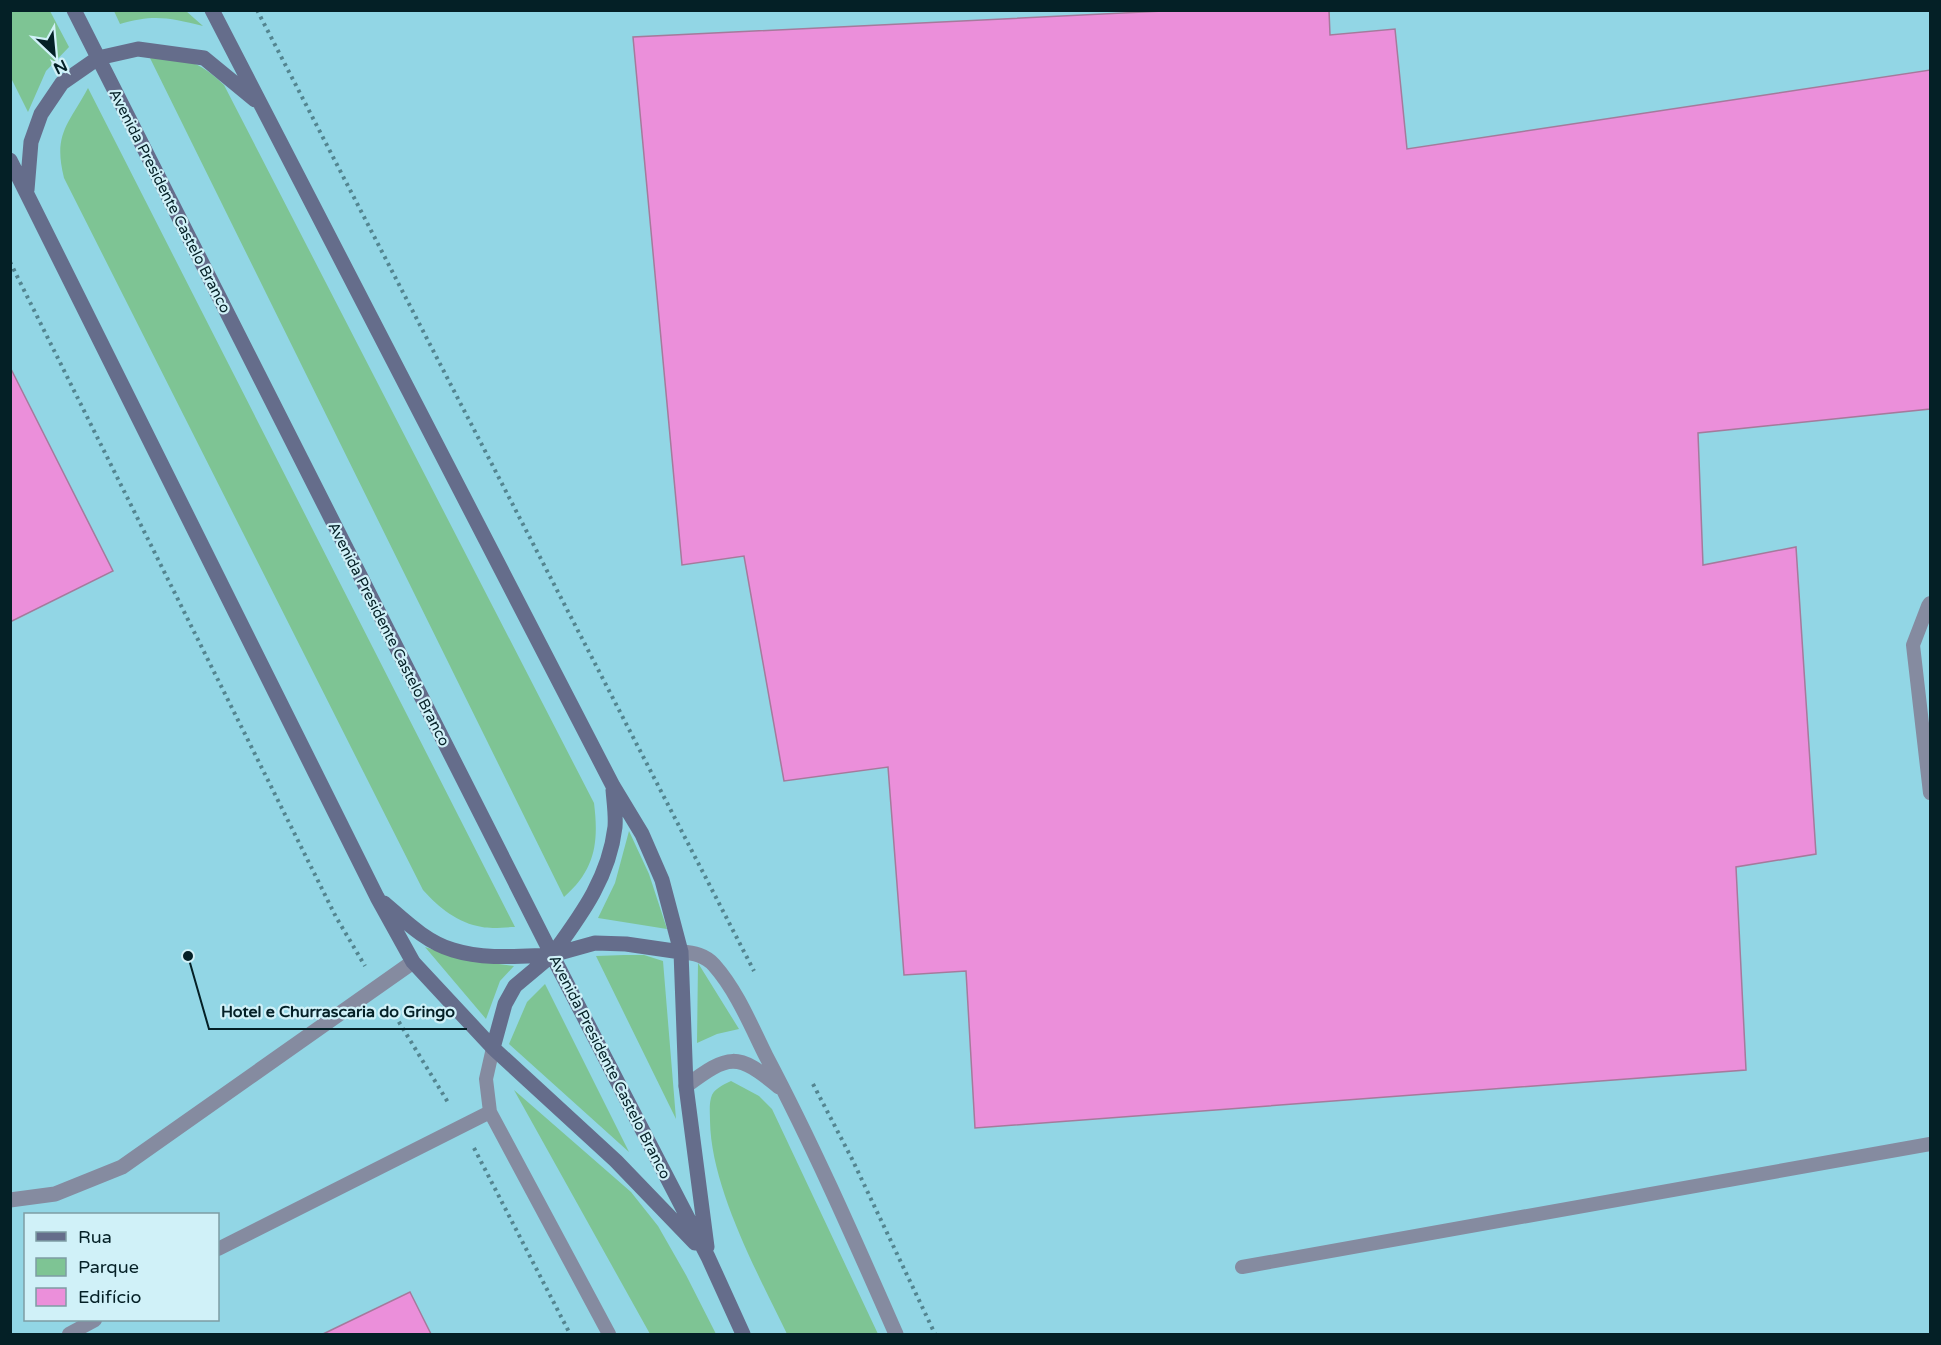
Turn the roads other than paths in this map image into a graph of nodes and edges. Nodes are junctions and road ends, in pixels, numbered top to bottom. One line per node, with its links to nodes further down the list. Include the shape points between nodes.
1 (74, 10): 3 (main road, Avenida Presidente Castelo Branco)
2 (212, 10): 4 (main road, Avenida Presidente Castelo Branco)
3 (98, 58): 4 (main road, via 138,48 204,58); 6 (main road, via 62,83 41,114 32,142); 12 (main road, Avenida Presidente Castelo Branco)
4 (260, 103): 8 (main road, Avenida Presidente Castelo Branco)
5 (10, 160): 6 (main road, Avenida Presidente Castelo Branco)
6 (27, 192): 10 (main road, Avenida Presidente Castelo Branco)
7 (1930, 603): 9 (lane, via 1913,645)
8 (613, 786): 11 (main road, Avenida Presidente Castelo Branco, via 642,834 662,880); 12 (main road, via 615,826 608,860 584,911)
9 (1930, 793)
10 (377, 897): 12 (main road, via 418,932 453,950 495,957); 13 (main road, Avenida Presidente Castelo Branco)
11 (681, 952): 12 (main road, via 595,943); 15 (main road, Avenida Presidente Castelo Branco); 16 (street, via 705,957 718,971)
12 (552, 955): 14 (main road, via 515,986 505,1004); 21 (main road, Avenida Presidente Castelo Branco)
13 (413, 962): 14 (main road, Avenida Presidente Castelo Branco); 19 (street, via 122,1167 55,1194)
14 (493, 1048): 17 (lane, via 486,1079); 21 (main road, Avenida Presidente Castelo Branco, via 616,1161)
15 (686, 1086): 16 (street, via 713,1066 736,1061 758,1069); 21 (main road, Avenida Presidente Castelo Branco)
16 (785, 1092): 27 (street)
17 (490, 1112): 20 (lane); 25 (lane)
18 (1930, 1144): 22 (lane)
19 (10, 1200)
20 (219, 1248)
21 (708, 1257): 26 (main road, Avenida Presidente Castelo Branco)
22 (1242, 1267)
23 (93, 1321): 24 (lane)
24 (69, 1335)
25 (609, 1335)
26 (743, 1335)
27 (896, 1335)

